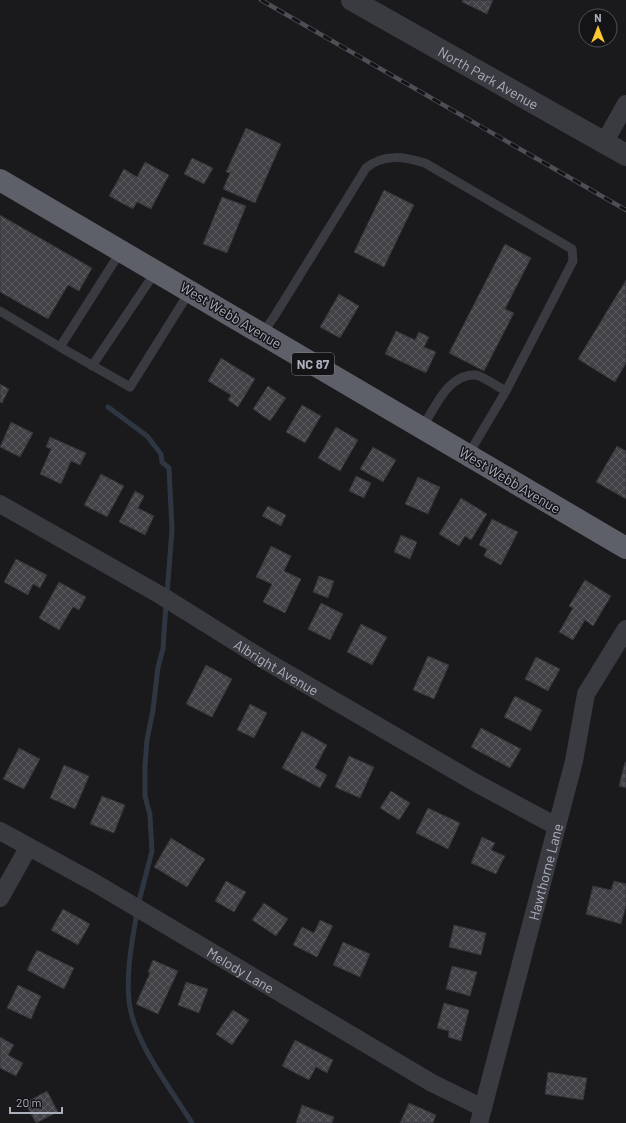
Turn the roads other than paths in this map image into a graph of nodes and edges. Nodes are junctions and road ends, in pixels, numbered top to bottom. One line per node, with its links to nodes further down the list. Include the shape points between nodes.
1 (352, 0): 3 (street, North Park Avenue)
2 (626, 104): 3 (street)
3 (604, 142): 4 (street, North Park Avenue)
4 (626, 155)
5 (0, 180): 6 (highway, West Webb Avenue / NC 87)
6 (121, 251): 7 (highway, West Webb Avenue / NC 87); 11 (lane)
7 (156, 271): 8 (highway, West Webb Avenue / NC 87); 12 (lane)
8 (190, 291): 10 (highway, West Webb Avenue / NC 87); 12 (lane, via 130,387)
9 (0, 312): 11 (lane)
10 (262, 334): 13 (lane, via 366,168 374,161 389,157 409,158 425,163 572,249 573,261); 14 (highway, West Webb Avenue / NC 87)
11 (60, 347): 12 (lane)
12 (92, 366)
13 (506, 391): 14 (lane, via 478,375 461,377 445,390); 15 (lane)
14 (422, 428): 15 (highway, West Webb Avenue / NC 87)
15 (468, 455): 17 (highway, West Webb Avenue / NC 87)
16 (0, 504): 19 (street, Albright Avenue, via 162,596 266,661 476,783)
17 (626, 547)
18 (626, 629): 19 (street, Hawthorne Lane, via 586,694 574,761)
19 (556, 826): 23 (street, Hawthorne Lane)
20 (0, 830): 21 (street, Melody Lane)
21 (28, 848): 22 (street); 23 (street, Melody Lane, via 95,884 432,1083)
22 (0, 898)
23 (481, 1116)

